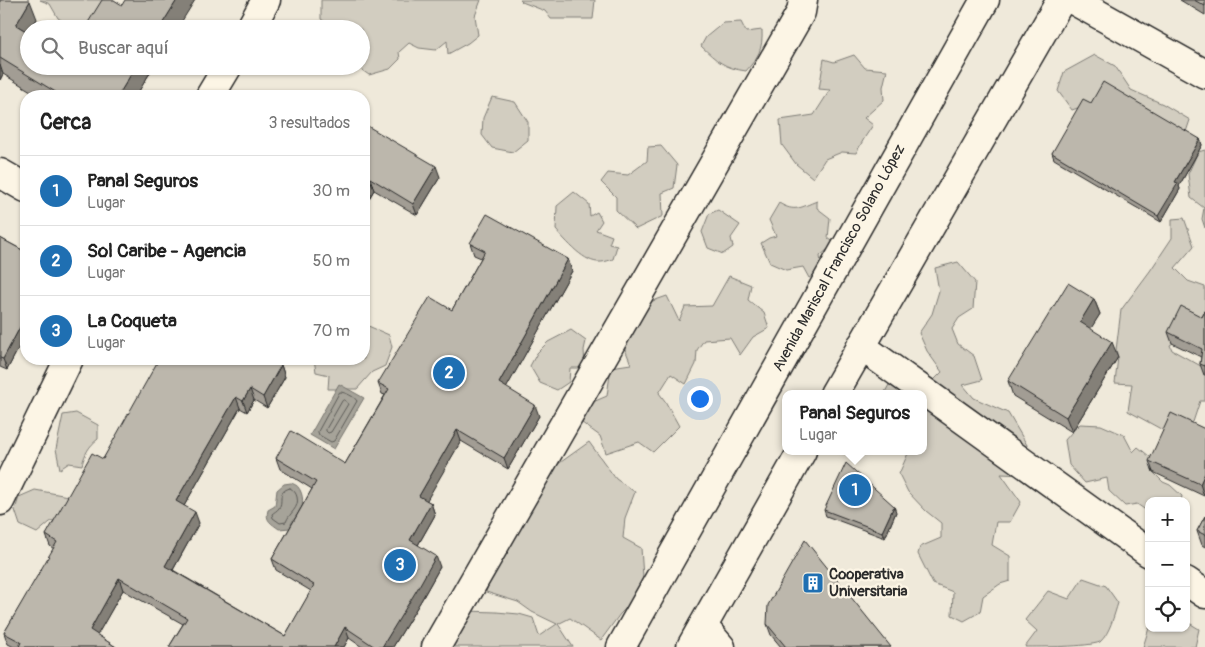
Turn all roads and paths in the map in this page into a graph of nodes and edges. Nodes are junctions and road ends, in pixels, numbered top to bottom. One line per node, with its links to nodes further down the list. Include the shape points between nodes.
1 (266, 0): 6 (street)
2 (803, 0): 23 (street, via 796,21)
3 (985, 0): 24 (street, Avenida Mariscal Francisco Solano López)
4 (1061, 0): 12 (street)
5 (1073, 0): 7 (street)
6 (255, 20)
7 (1205, 74)
8 (223, 75): 9 (street)
9 (214, 90)
10 (0, 173): 11 (street)
11 (20, 185)
12 (862, 346): 14 (street); 15 (street)
13 (66, 365): 18 (street)
14 (836, 390)
15 (923, 390)
16 (927, 393): 19 (street)
17 (800, 455): 22 (street)
18 (0, 501)
19 (1145, 550)
20 (1190, 584): 21 (street)
21 (1205, 594)
22 (697, 637): 25 (street)
23 (436, 647)
24 (620, 647)
25 (720, 647)

